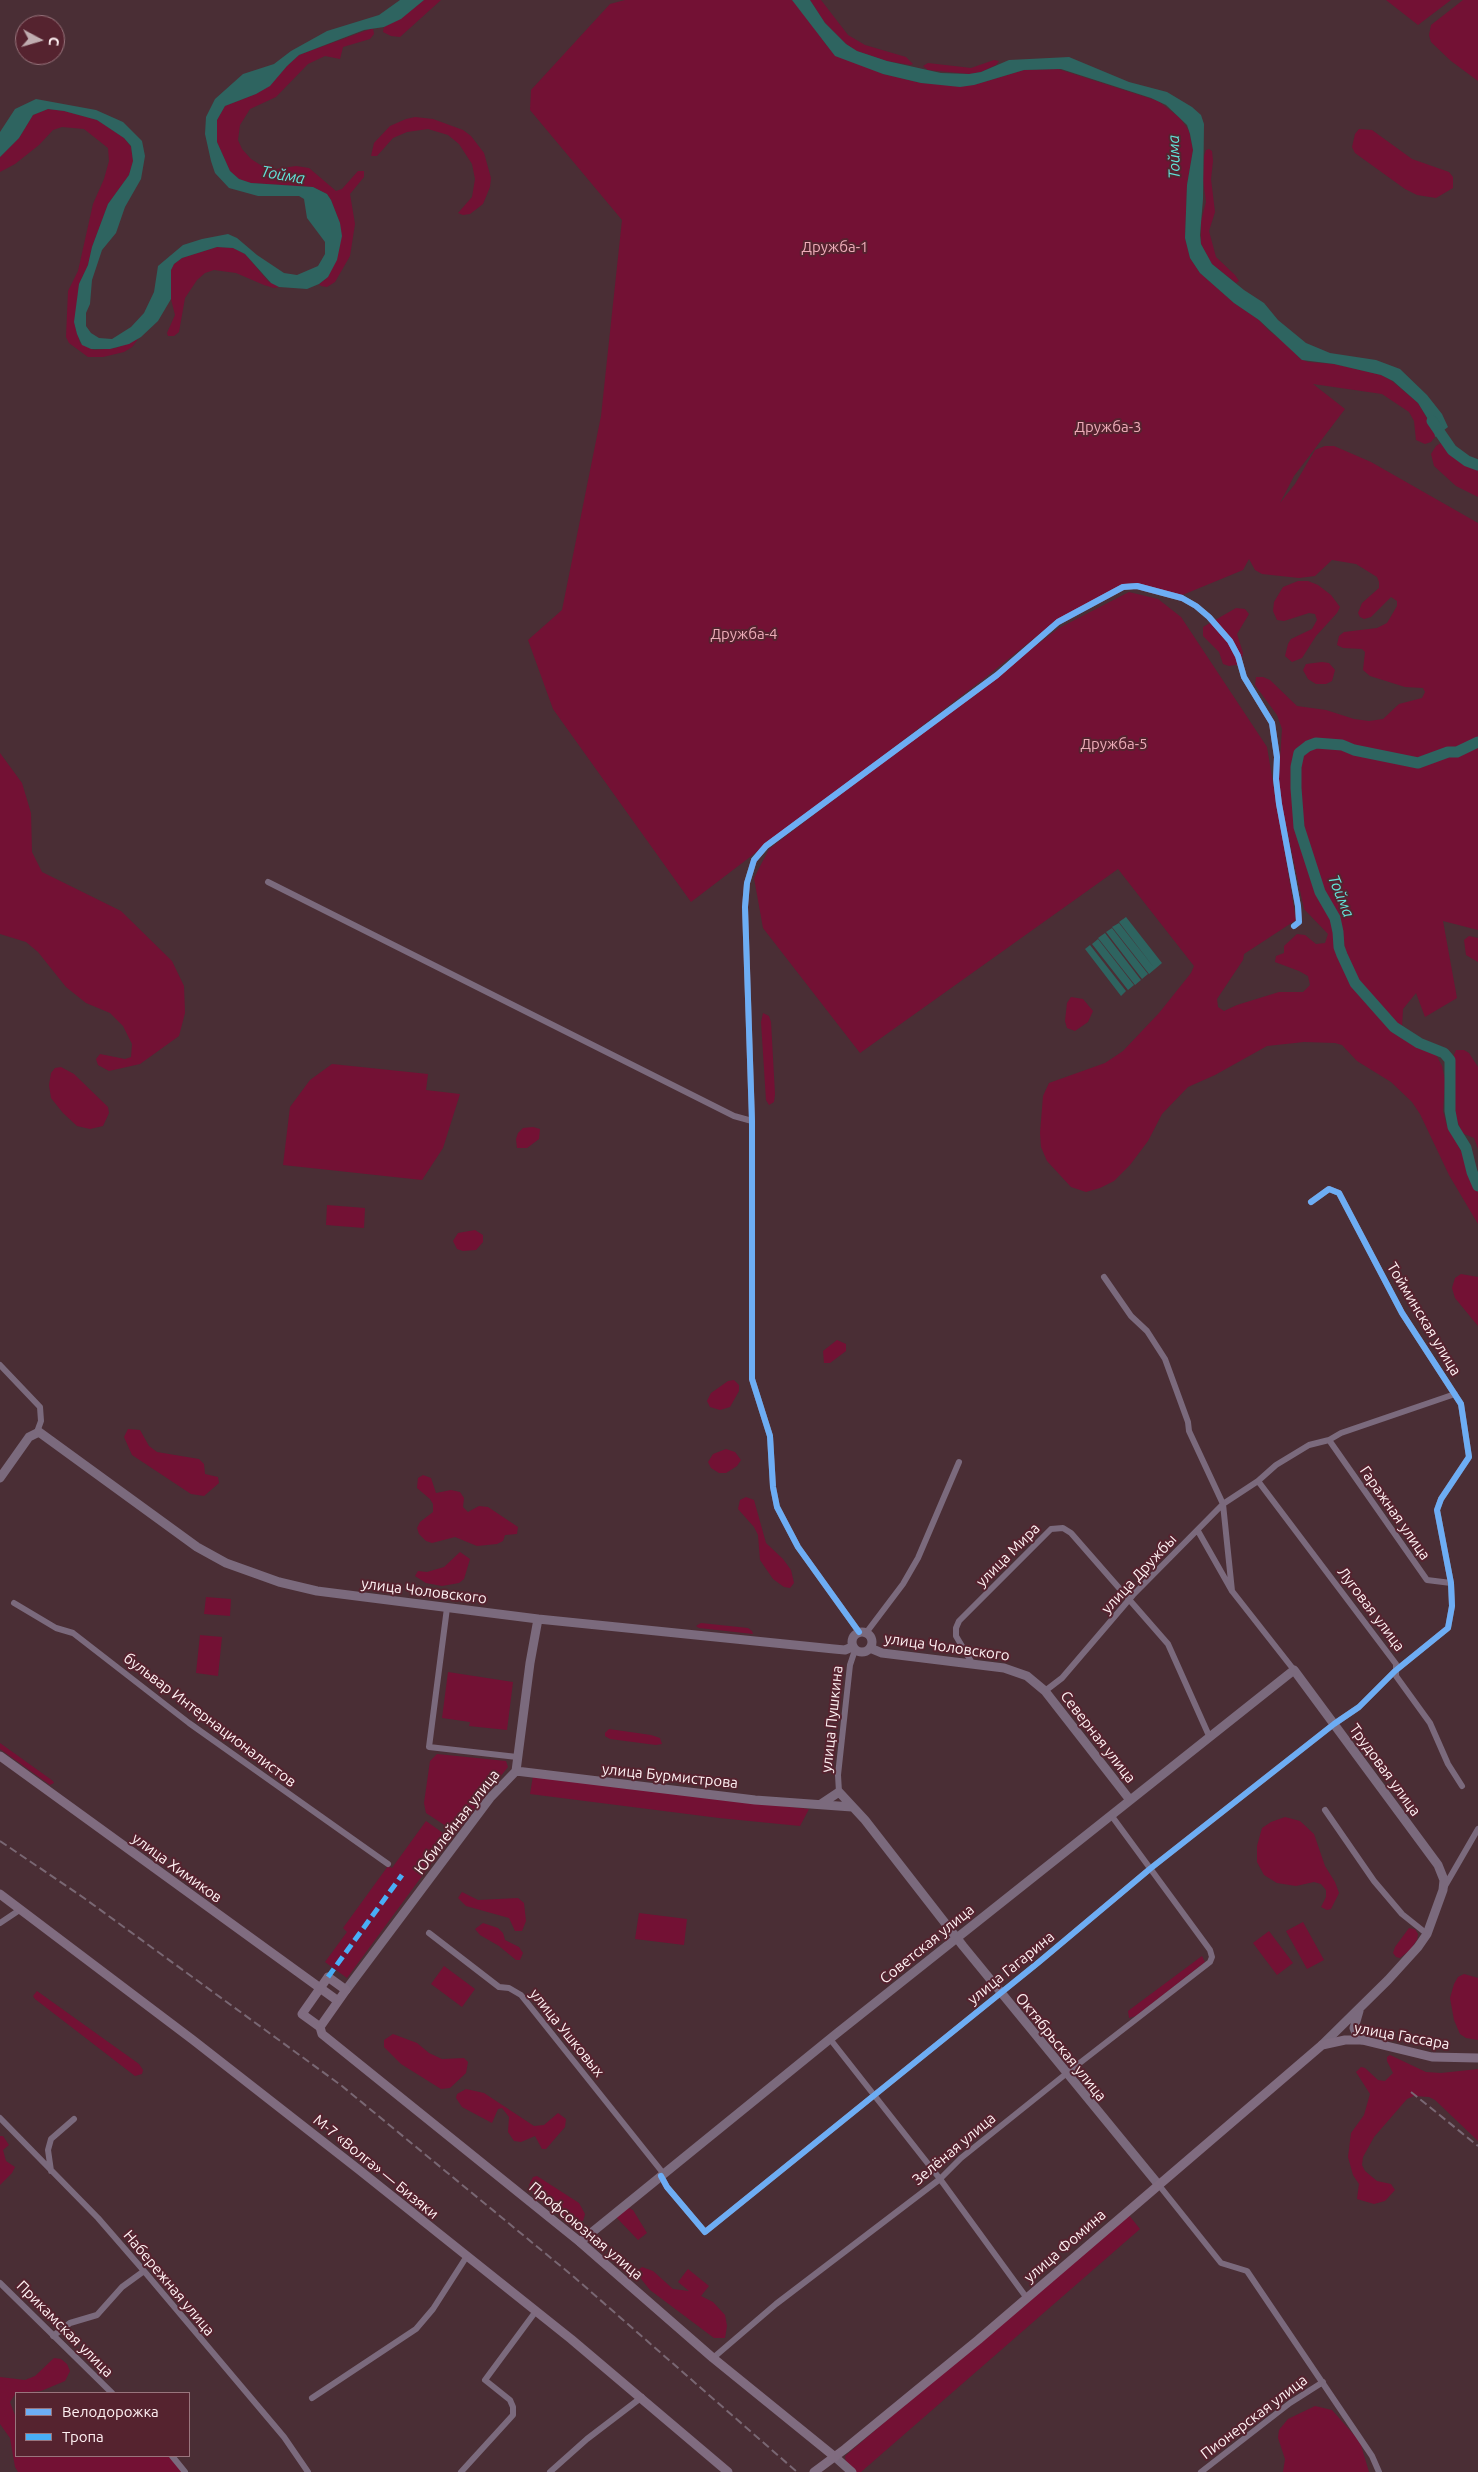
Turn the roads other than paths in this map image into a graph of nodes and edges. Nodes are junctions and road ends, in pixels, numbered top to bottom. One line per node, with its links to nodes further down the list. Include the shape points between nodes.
1 (268, 882): 3 (street, via 734,1116)
2 (1294, 926): 3 (street, via 1299,922 1298,906 1279,804 1277,749 1272,723 1244,678 1230,641 1209,617 1182,598 1127,586 1058,622 997,675 759,853 749,875 745,907)
3 (752, 1121): 21 (street, via 752,1379 770,1436 774,1496 798,1547)
4 (1311, 1202): 7 (street, Тойминская улица, via 1330,1189 1339,1193 1402,1313)
5 (1104, 1277): 13 (street, via 1165,1359 1188,1422 1188,1431)
6 (0, 1365): 8 (street, via 40,1407 41,1421)
7 (1455, 1394): 9 (street, улица Дружбы); 15 (street, Тойминская улица, via 1462,1404 1469,1457 1437,1510)
8 (37, 1432): 11 (street, via 29,1437); 19 (street, улица Чоловского, via 45,1434 186,1540 243,1570 317,1591)
9 (1329, 1440): 12 (street, улица Дружбы, via 1309,1445 1276,1465); 15 (street, Гаражная улица, via 1426,1580)
10 (958, 1462): 21 (street, via 918,1558 903,1584)
11 (0, 1478)
12 (1258, 1481): 13 (street, улица Дружбы); 26 (street, Луговая улица, via 1396,1664)
13 (1223, 1504): 14 (street, улица Дружбы); 16 (street)
14 (1198, 1530): 16 (street); 17 (street, улица Дружбы)
15 (1451, 1583): 26 (street, Тойминская улица, via 1452,1606 1448,1628)
16 (1232, 1590): 25 (street)
17 (1129, 1600): 24 (street, улица Мира, via 1071,1533 1063,1528 1052,1529 958,1624 956,1636); 27 (street, улица Дружбы, via 1062,1678); 29 (street, via 1168,1644)
18 (14, 1603): 41 (street, бульвар Интернационалистов, via 56,1628 73,1633 189,1723)
19 (447, 1608): 20 (street, улица Чоловского); 31 (street, via 429,1747)
20 (538, 1619): 22 (street, улица Чоловского, via 844,1650); 31 (street, Юбилейная улица)
21 (863, 1633): 22 (street, via 852,1638); 23 (street, via 872,1640)
22 (854, 1648): 23 (street, via 863,1652); 34 (street, улица Пушкина, via 838,1775)
23 (870, 1648): 24 (street, улица Чоловского, via 882,1653)
24 (972, 1663): 27 (street, улица Чоловского, via 1015,1671)
25 (1294, 1670): 28 (street, Трудовая улица); 29 (street, Советская улица)
26 (1395, 1671): 28 (street, Тойминская улица, via 1360,1707); 33 (street, Луговая улица, via 1430,1723 1448,1764)
27 (1045, 1691): 35 (street, Северная улица)
28 (1334, 1724): 42 (street, улица Гагарина); 43 (street, Трудовая улица, via 1438,1865 1442,1872)
29 (1210, 1738): 35 (street, Советская улица)
30 (0, 1756): 50 (main road, улица Химиков)
31 (517, 1757): 32 (street, Юбилейная улица)
32 (516, 1771): 36 (street, улица Бурмистрова, via 755,1800); 51 (street, Юбилейная улица, via 490,1798)
33 (1462, 1786)
34 (839, 1792): 36 (street); 37 (street, Октябрьская улица)
35 (1130, 1800): 39 (street, Советская улица)
36 (821, 1804): 37 (street, улица Бурмистрова)
37 (852, 1807): 49 (street, Октябрьская улица)
38 (1325, 1810): 48 (street, via 1374,1881 1402,1914)
39 (1111, 1815): 42 (street); 49 (street, Советская улица)
40 (1478, 1829): 43 (street)
41 (388, 1864)
42 (1151, 1868): 52 (street, улица Гагарина); 60 (street, Зелёная улица, via 1210,1950 1211,1959)
43 (1443, 1890): 48 (street)
44 (0, 1894): 45 (main road, М-7 «Волга» — Бизяки)
45 (21, 1909): 46 (street); 70 (main road, М-7 «Волга» — Бизяки, via 194,2040)
46 (0, 1923)
47 (429, 1933): 65 (street, улица Ушковых, via 499,1987 521,1994)
48 (1427, 1934): 54 (street, via 1405,1963)
49 (957, 1938): 52 (street, Октябрьская улица); 56 (street, Советская улица)
50 (320, 1988): 51 (main road, via 328,1977); 53 (main road, улица Химиков); 55 (main road, Профсоюзная улица, via 302,2014)
51 (346, 1990): 53 (main road)
52 (1001, 1993): 60 (street, Октябрьская улица); 61 (street, улица Гагарина)
53 (338, 2001): 55 (main road)
54 (1361, 2007): 57 (street, via 1354,2028); 58 (street)
55 (320, 2027): 69 (main road, Профсоюзная улица, via 322,2034)
56 (830, 2039): 61 (street); 65 (street, Советская улица)
57 (1362, 2040): 58 (main road, улица Гассара); 59 (main road, улица Гассара, via 1432,2057)
58 (1322, 2045): 67 (main road, улица Фомина)
59 (1478, 2058)
60 (1066, 2074): 66 (street, Зелёная улица, via 961,2158); 67 (street, Октябрьская улица)
61 (874, 2095): 66 (street); 68 (street, улица Гагарина)
62 (0, 2118): 64 (street, Набережная улица)
63 (74, 2119): 64 (street, via 51,2139 48,2150)
64 (51, 2171): 71 (street, Набережная улица)
65 (662, 2175): 68 (street, улица Ушковых, via 667,2187); 69 (street, Советская улица)
66 (940, 2179): 73 (street); 76 (street, Зелёная улица, via 776,2304)
67 (1158, 2184): 73 (main road, улица Фомина); 77 (street, via 1221,2263 1247,2271)
68 (705, 2232)
69 (580, 2242): 76 (main road, Профсоюзная улица)
70 (467, 2256): 74 (main road, М-7 «Волга» — Бизяки); 80 (street, via 416,2329)
71 (144, 2271): 75 (street, via 122,2287 97,2315 70,2323); 84 (street, Набережная улица, via 284,2437)
72 (0, 2282): 75 (street, Прикамская улица)
73 (1026, 2297): 82 (main road, улица Фомина)
74 (536, 2311): 79 (main road, М-7 «Волга» — Бизяки); 85 (street, via 485,2380 510,2400 512,2416)
75 (53, 2336): 78 (street, Прикамская улица)
76 (713, 2358): 82 (main road, Профсоюзная улица)
77 (1322, 2382): 90 (street, Пионерская улица); 91 (street, via 1372,2456)
78 (111, 2392)
79 (642, 2397): 86 (street); 87 (main road, М-7 «Волга» — Бизяки)
80 (312, 2398)
81 (173, 2457): 83 (street)
82 (835, 2457): 88 (main road, улица Фомина); 89 (street)
83 (185, 2472)
84 (308, 2472)
85 (461, 2472)
86 (550, 2472)
87 (728, 2472)
88 (814, 2472)
89 (852, 2472)
90 (1201, 2472)
91 (1379, 2472)

